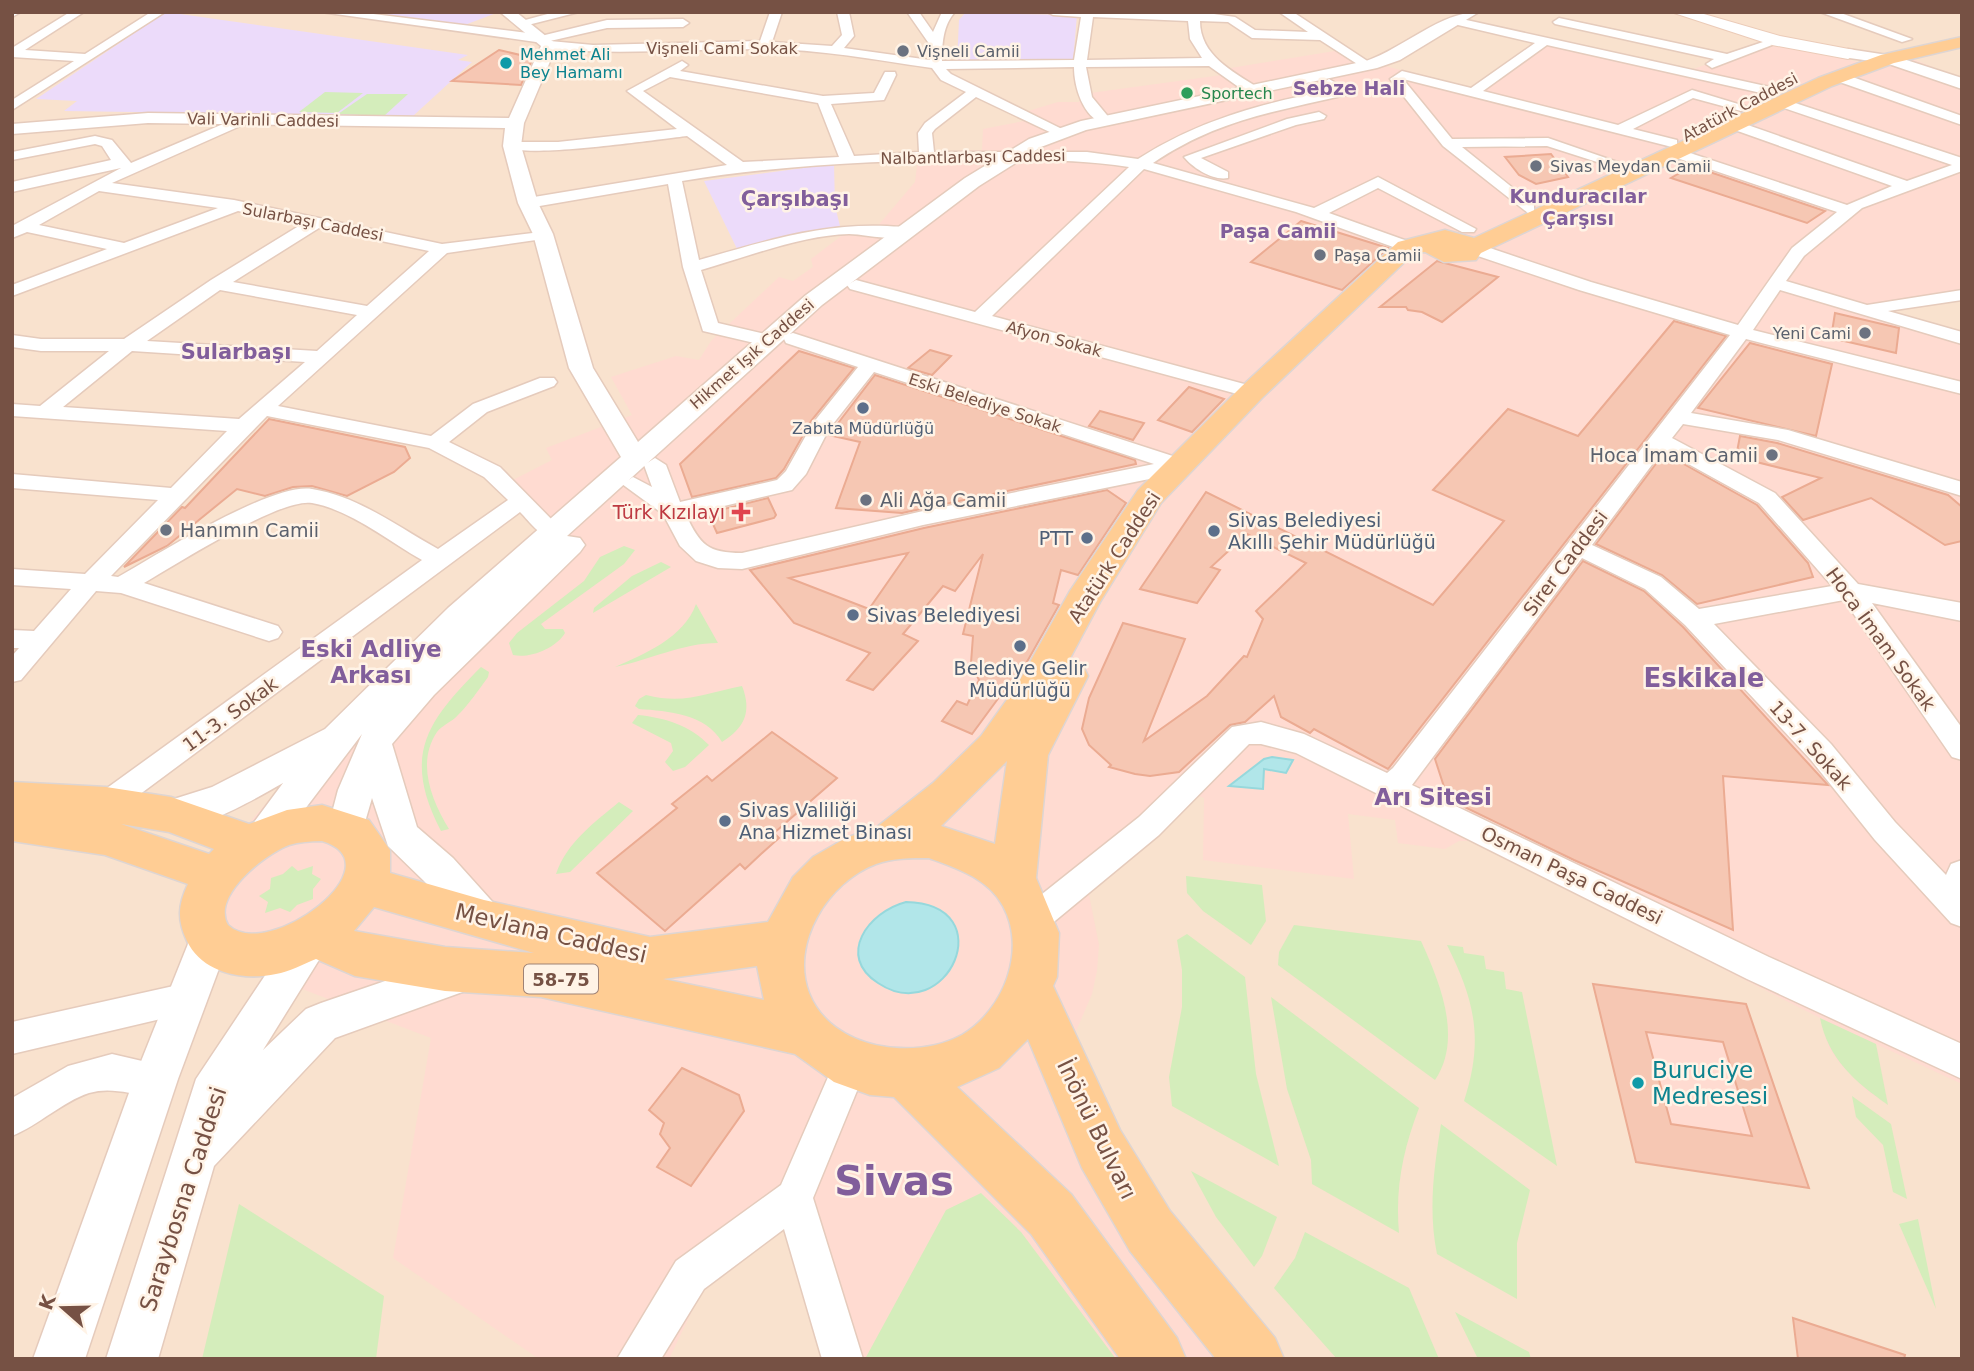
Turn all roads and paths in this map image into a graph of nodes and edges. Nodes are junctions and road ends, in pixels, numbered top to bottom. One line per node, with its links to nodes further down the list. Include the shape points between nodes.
1 (78, 12): 36 (street)
2 (159, 12): 38 (street)
3 (327, 12): 28 (street, Vişneli Cami Sokak)
4 (508, 12): 24 (street)
5 (573, 12): 24 (street)
6 (776, 12): 31 (street)
7 (843, 12): 35 (street, via 848,36)
8 (913, 12): 32 (street)
9 (949, 12): 32 (street)
10 (1053, 12): 11 (street)
11 (1071, 12): 21 (street)
12 (1313, 12): 17 (street)
13 (1488, 12): 20 (street)
14 (1577, 12): 23 (street)
15 (1679, 12): 30 (main road)
16 (1826, 12): 34 (street)
17 (1290, 15): 25 (street)
18 (1591, 15): 37 (street)
19 (685, 17): 28 (street, via 607,24); 33 (street)
20 (1467, 18): 26 (street); 45 (street); 45 (street, via 1387,61)
21 (1087, 19): 22 (street); 41 (street)
22 (1194, 20): 25 (street, via 1231,19 1252,34); 40 (street)
23 (1559, 22): 26 (street); 37 (street)
24 (520, 23): 28 (street)
25 (1322, 36): 45 (street)
26 (1529, 38): 29 (street)
27 (1958, 39): 34 (main road, Atatürk Caddesi); 47 (street, via 1940,56)
28 (542, 41): 33 (street, Vişneli Cami Sokak, via 593,48); 63 (street)
29 (1545, 41): 46 (street); 54 (street)
30 (1772, 43): 37 (street); 43 (main road); 43 (main road)
31 (765, 45): 33 (street, Vişneli Cami Sokak); 35 (street, Vişneli Cami Sokak)
32 (936, 45): 42 (street)
33 (687, 46): 44 (street, via 694,62)
34 (1911, 46): 39 (main road, Atatürk Caddesi); 43 (main road, Atatürk Caddesi); 47 (street)
35 (835, 50): 42 (street, Vişneli Cami Sokak)
36 (12, 53): 38 (street)
37 (1732, 56): 46 (street)
38 (88, 58): 57 (street)
39 (1888, 59): 43 (main road, Atatürk Caddesi); 49 (street)
40 (1209, 62): 41 (street, Vişneli Cami Sokak); 52 (street)
41 (1077, 64): 42 (street, Vişneli Cami Sokak); 61 (street, via 1083,91 1093,111)
42 (936, 65): 48 (street)
43 (1842, 66): 49 (street); 55 (main road, Atatürk Caddesi); 62 (street)
44 (669, 72): 56 (street); 66 (street, via 634,91)
45 (1381, 72): 50 (street, Hikmet Işık Caddesi); 52 (street, Hikmet Işık Caddesi); 54 (street); 68 (street)
46 (1690, 73): 55 (street)
47 (1962, 75)
48 (946, 77): 53 (street); 56 (street, via 884,74 879,97)
49 (1944, 77): 51 (street)
50 (1329, 83): 71 (street, Hikmet Işık Caddesi, via 1116,124); 75 (street, via 1341,92 1266,107 1181,138)
51 (1962, 84)
52 (1252, 90): 61 (street, Hikmet Işık Caddesi)
53 (974, 92): 67 (street); 73 (street, via 930,126 925,133)
54 (1474, 92): 65 (street)
55 (1777, 97): 59 (main road, Atatürk Caddesi); 76 (street)
56 (823, 100): 74 (street)
57 (12, 106)
58 (1319, 116): 89 (street, via 1191,157)
59 (1739, 116): 65 (street, via 1692,94); 70 (main road, Atatürk Caddesi); 83 (street)
60 (242, 120): 63 (street, Vali Varinli Caddesi); 64 (street, Vali Varinli Caddesi, via 148,118); 77 (street)
61 (1104, 120): 67 (street, Hikmet Işık Caddesi)
62 (1962, 121)
63 (515, 124): 69 (street)
64 (12, 129)
65 (1620, 130): 70 (street)
66 (693, 131): 69 (street, via 558,146); 79 (street)
67 (1061, 132): 71 (street, Hikmet Işık Caddesi)
68 (1448, 143): 78 (street, via 1548,142); 87 (street)
69 (512, 146): 85 (street)
70 (1674, 148): 78 (main road, Atatürk Caddesi); 88 (street); 94 (main road, Atatürk Caddesi)
71 (1026, 155): 73 (street, Nalbantlarbaşı Caddesi); 75 (street, Nalbantlarbaşı Caddesi); 92 (street, Hikmet Işık Caddesi); 101 (street, Hikmet Işık Caddesi)
72 (12, 156): 77 (street, via 94,140 107,143)
73 (927, 156): 74 (street, Nalbantlarbaşı Caddesi)
74 (848, 160): 79 (street, Nalbantlarbaşı Caddesi)
75 (1141, 163): 89 (street, Nalbantlarbaşı Caddesi); 106 (street)
76 (1962, 164): 83 (street, Sirer Caddesi)
77 (125, 165): 82 (street); 84 (street)
78 (1622, 166): 87 (main road, Atatürk Caddesi)
79 (740, 167): 80 (street, Nalbantlarbaşı Caddesi)
80 (674, 177): 85 (street, Nalbantlarbaşı Caddesi); 97 (street)
81 (1378, 181): 89 (street); 94 (street)
82 (97, 186): 86 (street); 91 (street)
83 (1906, 186): 88 (street, Sirer Caddesi)
84 (12, 187)
85 (528, 203): 93 (street)
86 (237, 206): 90 (street, Sularbaşı Caddesi); 95 (street, Sularbaşı Caddesi)
87 (1528, 208): 94 (main road, Atatürk Caddesi)
88 (1847, 210): 100 (street, Sirer Caddesi, via 1798,252)
89 (1308, 212): 94 (street, Nalbantlarbaşı Caddesi)
90 (319, 221): 96 (street, Sularbaşı Caddesi); 99 (street)
91 (20, 230): 95 (street)
92 (904, 232): 97 (street, via 847,229); 110 (street, Hikmet Işık Caddesi)
93 (543, 234): 96 (street, Sularbaşı Caddesi); 125 (street, via 581,368)
94 (1446, 245): 98 (street, Nalbantlarbaşı Caddesi); 117 (main road, Atatürk Caddesi); 158 (main road, Atatürk Caddesi, via 1419,260 1351,316 1212,449 1165,502 1125,567 1028,755)
95 (130, 249): 102 (street, Sularbaşı Caddesi)
96 (442, 249): 105 (street)
97 (692, 267): 110 (street, via 710,327)
98 (1572, 282): 107 (street)
99 (216, 284): 105 (street); 112 (street)
100 (1777, 284): 104 (street); 107 (street, Sirer Caddesi)
101 (856, 285): 106 (street, Afyon Sokak); 109 (street, Hikmet Işık Caddesi)
102 (12, 291)
103 (1962, 295): 104 (street)
104 (1862, 309): 108 (street)
105 (370, 312): 113 (street)
106 (979, 318): 117 (street, Afyon Sokak)
107 (1742, 332): 116 (street); 121 (street, Sirer Caddesi)
108 (1962, 338)
109 (793, 339): 114 (street, Eski Belediye Sokak); 125 (street, Hikmet Işık Caddesi)
110 (767, 340): 125 (street, Hikmet Işık Caddesi)
111 (12, 341): 112 (street)
112 (128, 345): 113 (street); 120 (street)
113 (321, 357): 118 (street)
114 (869, 366): 126 (street, Eski Belediye Sokak); 132 (street, via 820,427 795,474 784,485)
115 (547, 382): 124 (street, via 480,408)
116 (1962, 388)
117 (1252, 392): 126 (main road, Atatürk Caddesi)
118 (262, 409): 122 (street); 124 (street)
119 (12, 410): 120 (street)
120 (44, 413): 122 (street)
121 (1678, 416): 123 (street, Sirer Caddesi); 129 (street, via 1782,434)
122 (244, 426): 130 (street)
123 (1660, 440): 134 (street, Sirer Caddesi); 139 (street, Hoca İmam Sokak, via 1767,498)
124 (435, 443): 131 (street, via 492,472)
125 (644, 461): 128 (street, Hikmet Işık Caddesi); 132 (street); 133 (street, Hikmet Işık Caddesi)
126 (1178, 466): 132 (street, via 742,561 719,561 696,551); 155 (main road, Atatürk Caddesi, via 1126,530 1030,697 995,747 948,796)
127 (12, 481): 130 (street)
128 (633, 484): 132 (street); 146 (street, Hikmet Işık Caddesi, via 422,686)
129 (1962, 489)
130 (175, 495): 137 (street)
131 (523, 500): 133 (street); 135 (street, 11-3. Sokak)
132 (673, 511)
133 (552, 531): 146 (street, Hikmet Işık Caddesi, via 459,615)
134 (1578, 547): 141 (street, 13-7. Sokak, via 1653,583); 148 (street, Sirer Caddesi, via 1399,781)
135 (438, 559): 138 (street, via 339,505 308,495 266,508); 150 (street, 11-3. Sokak)
136 (12, 577): 137 (street)
137 (90, 583): 138 (street); 144 (street)
138 (122, 585): 142 (street)
139 (1850, 591): 140 (street); 141 (street); 147 (street, Hoca İmam Sokak)
140 (1962, 612)
141 (1694, 619): 160 (street, 13-7. Sokak, via 1821,752 1885,831)
142 (269, 632)
143 (12, 639): 144 (street)
144 (41, 640): 145 (street)
145 (12, 673)
146 (359, 738): 151 (street, via 292,764 223,799); 153 (street, Hikmet Işık Caddesi, via 356,790); 154 (street, Hikmet Işık Caddesi); 161 (street, via 401,835)
147 (1958, 739)
148 (1383, 784): 162 (street, Osman Paşa Caddesi, via 1285,738 1242,734 1149,826); 171 (street, Osman Paşa Caddesi, via 1758,968)
149 (12, 799): 150 (main road)
150 (106, 804): 151 (main road)
151 (170, 815): 154 (main road)
152 (12, 823): 157 (main road, via 106,837)
153 (347, 828): 154 (main road, via 304,824); 159 (main road, via 367,850)
154 (256, 842): 157 (main road)
155 (890, 842): 158 (main road, via 929,840 965,849); 165 (main road, via 853,854 821,876 796,906)
156 (1962, 873): 160 (street)
157 (218, 876): 164 (main road, via 205,898 203,913)
158 (1013, 880): 162 (main road)
159 (364, 885): 161 (main road, Mevlana Caddesi / 58-75); 163 (main road, via 344,915)
160 (1960, 910)
161 (484, 920): 165 (main road, Mevlana Caddesi / 58-75, via 650,959)
162 (1033, 920): 167 (main road, via 1038,943)
163 (314, 937): 164 (main road, via 285,951 254,956 229,952); 166 (main road, Mevlana Caddesi / 58-75, via 355,955); 176 (street, Saraybosna Caddesi, via 212,1095)
164 (210, 939): 168 (street)
165 (782, 942): 169 (main road, via 786,998)
166 (472, 971): 169 (main road, Mevlana Caddesi / 58-75, via 541,975); 176 (street, via 321,1023 247,1095)
167 (1031, 990): 173 (main road, via 1009,1027 974,1055 930,1072); 183 (main road, İnönü Bulvarı, via 1101,1149 1150,1231)
168 (187, 999): 170 (street); 174 (street)
169 (807, 1033): 172 (main road)
170 (12, 1038)
171 (1962, 1062)
172 (850, 1064): 173 (main road); 177 (street)
173 (907, 1074): 182 (main road, via 1051,1214)
174 (156, 1079): 175 (street, via 112,1071 79,1078); 178 (street)
175 (12, 1118)
176 (194, 1157): 179 (street, Saraybosna Caddesi)
177 (794, 1198): 180 (street, via 690,1275); 181 (street)
178 (59, 1359)
179 (132, 1359)
180 (637, 1359)
181 (843, 1359)
182 (1156, 1359)
183 (1254, 1359)

